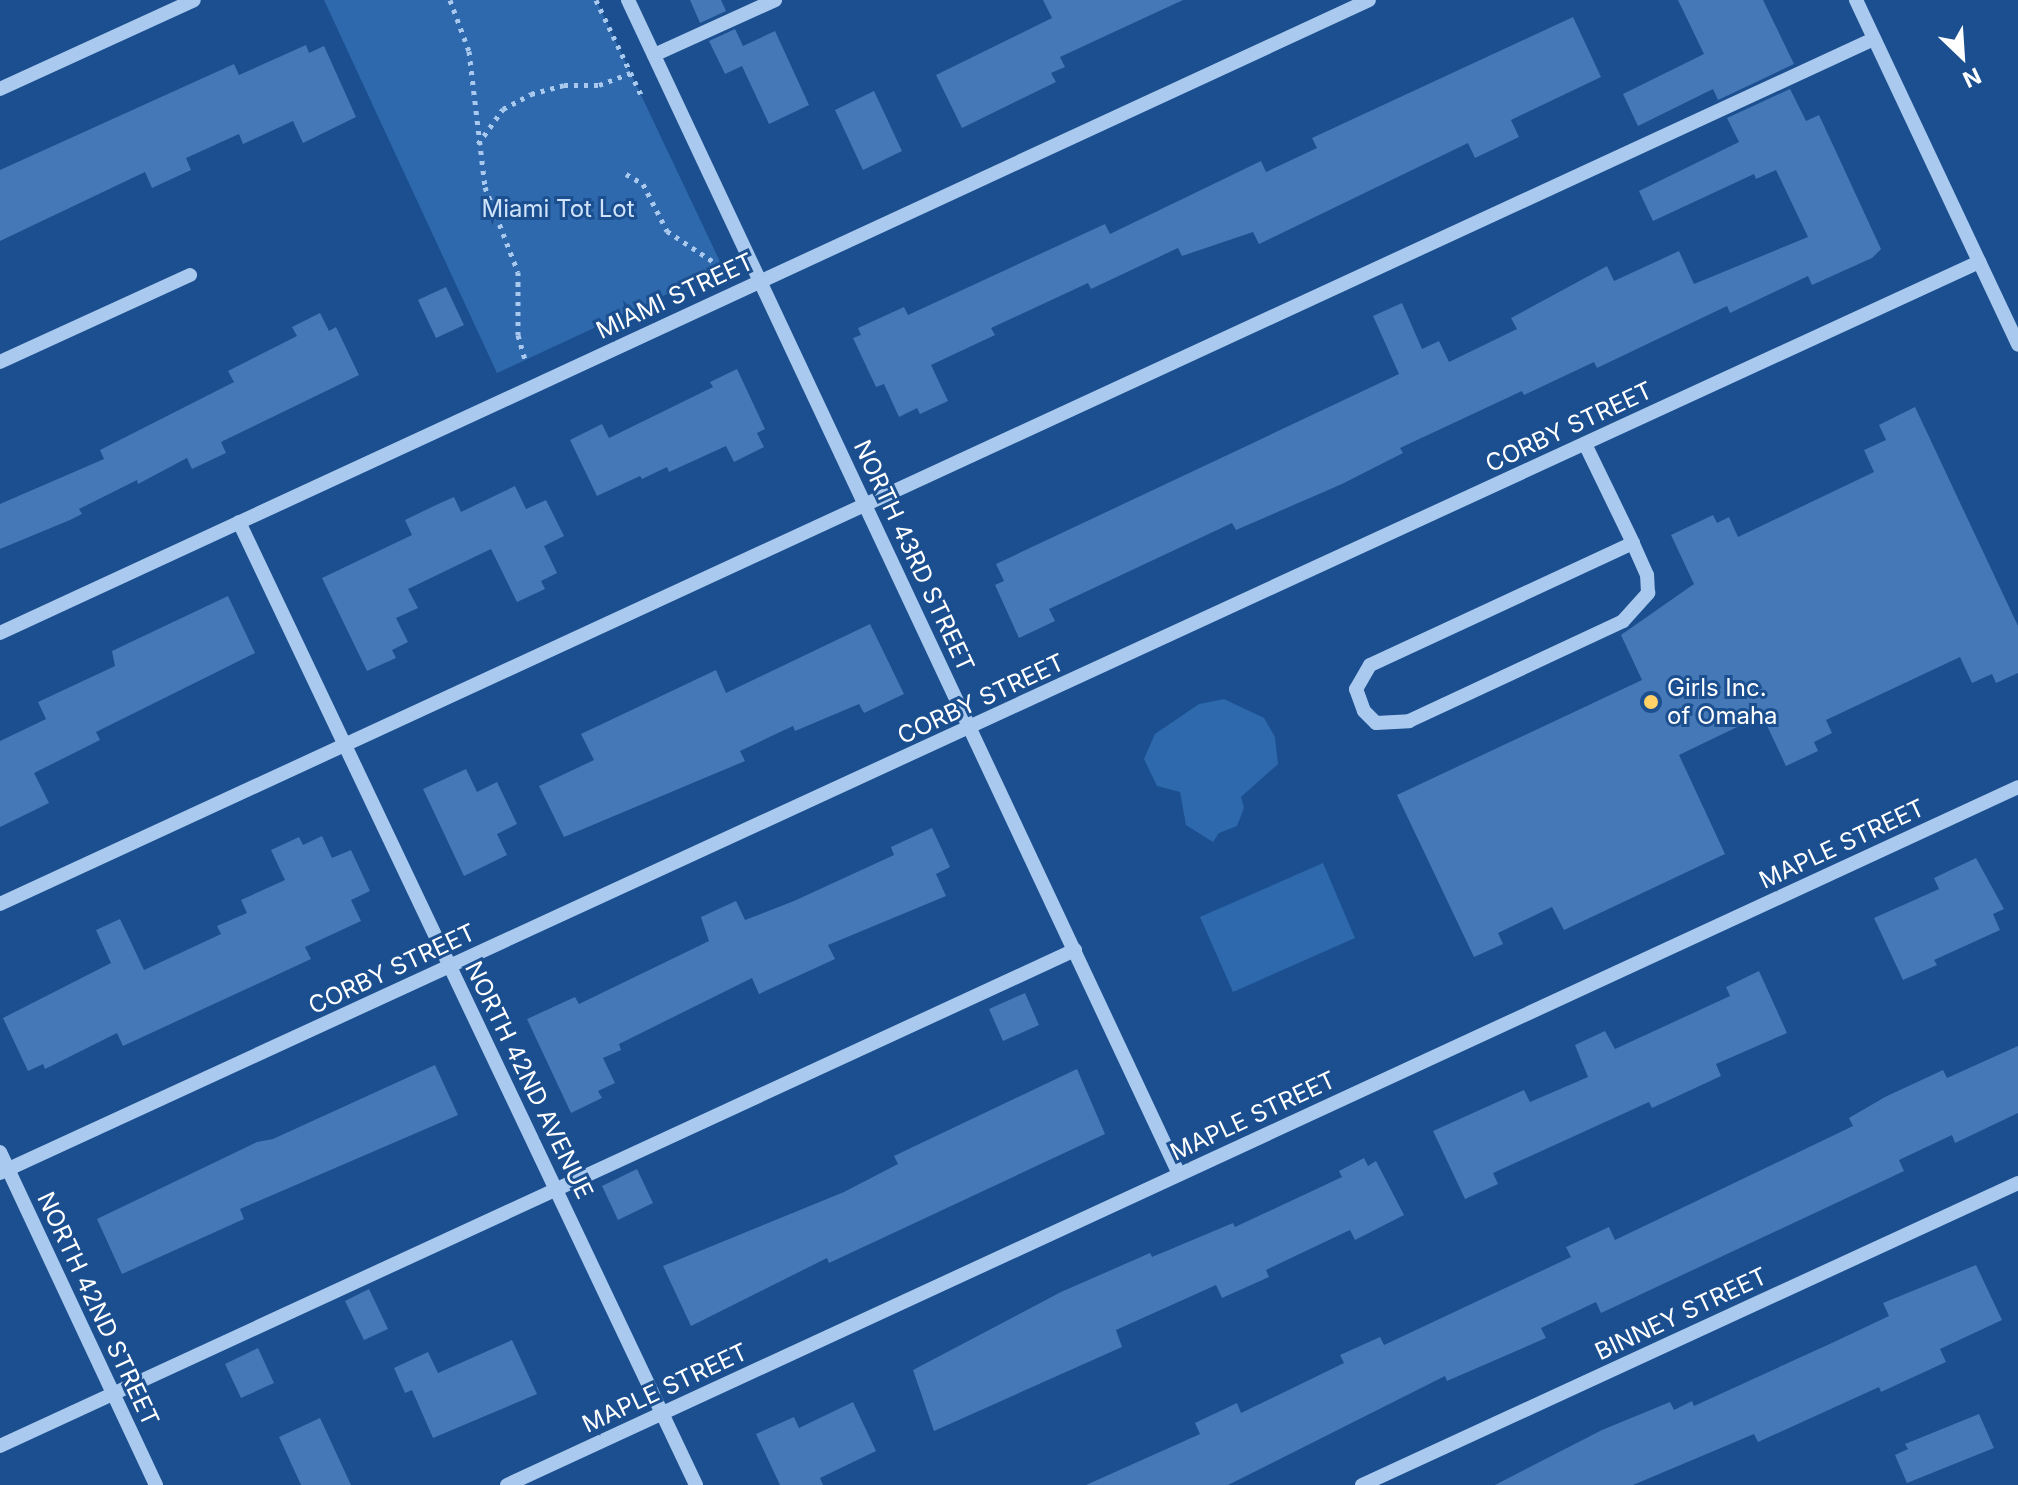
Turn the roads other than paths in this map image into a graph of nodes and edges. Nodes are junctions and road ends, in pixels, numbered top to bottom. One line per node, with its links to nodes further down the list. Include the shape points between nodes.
1 (194, 0): 8 (street)
2 (628, 0): 7 (street, NORTH 43RD STREET)
3 (775, 0): 7 (street)
4 (1369, 0): 11 (street, MIAMI STREET)
5 (1856, 0): 6 (street)
6 (1874, 39): 9 (street); 15 (street)
7 (654, 55): 11 (street, NORTH 43RD STREET)
8 (0, 89)
9 (1979, 262): 12 (street); 14 (street, CORBY STREET)
10 (190, 275): 13 (street)
11 (760, 281): 15 (street, NORTH 43RD STREET); 16 (street, MIAMI STREET)
12 (2018, 345)
13 (0, 362)
14 (1585, 444): 17 (street); 19 (street, CORBY STREET)
15 (866, 504): 19 (street, NORTH 43RD STREET); 20 (street)
16 (239, 522): 18 (street, MIAMI STREET); 20 (street, NORTH 42ND AVENUE)
17 (1633, 543): 17 (street, via 1370,665 1356,689 1364,711 1376,723 1409,721 1623,621 1648,593 1647,575)
18 (0, 633)
19 (971, 728): 23 (street, NORTH 43RD STREET); 24 (street, CORBY STREET)
20 (345, 743): 22 (street); 24 (street, NORTH 42ND AVENUE)
21 (2018, 787): 27 (street, MAPLE STREET)
22 (0, 904)
23 (1075, 950): 27 (street, NORTH 43RD STREET); 29 (street)
24 (450, 967): 26 (street, CORBY STREET); 29 (street, NORTH 42ND AVENUE)
25 (0, 1152): 26 (street, NORTH 42ND STREET)
26 (4, 1171): 30 (street, NORTH 42ND STREET)
27 (1179, 1174): 31 (street, MAPLE STREET)
28 (2018, 1183): 36 (street, BINNEY STREET)
29 (557, 1188): 30 (street); 31 (street, NORTH 42ND AVENUE)
30 (113, 1393): 32 (street); 33 (street, NORTH 42ND STREET)
31 (662, 1414): 34 (street, MAPLE STREET); 35 (street, NORTH 42ND AVENUE)
32 (0, 1446)
33 (156, 1485)
34 (507, 1485)
35 (696, 1485)
36 (1362, 1485)

